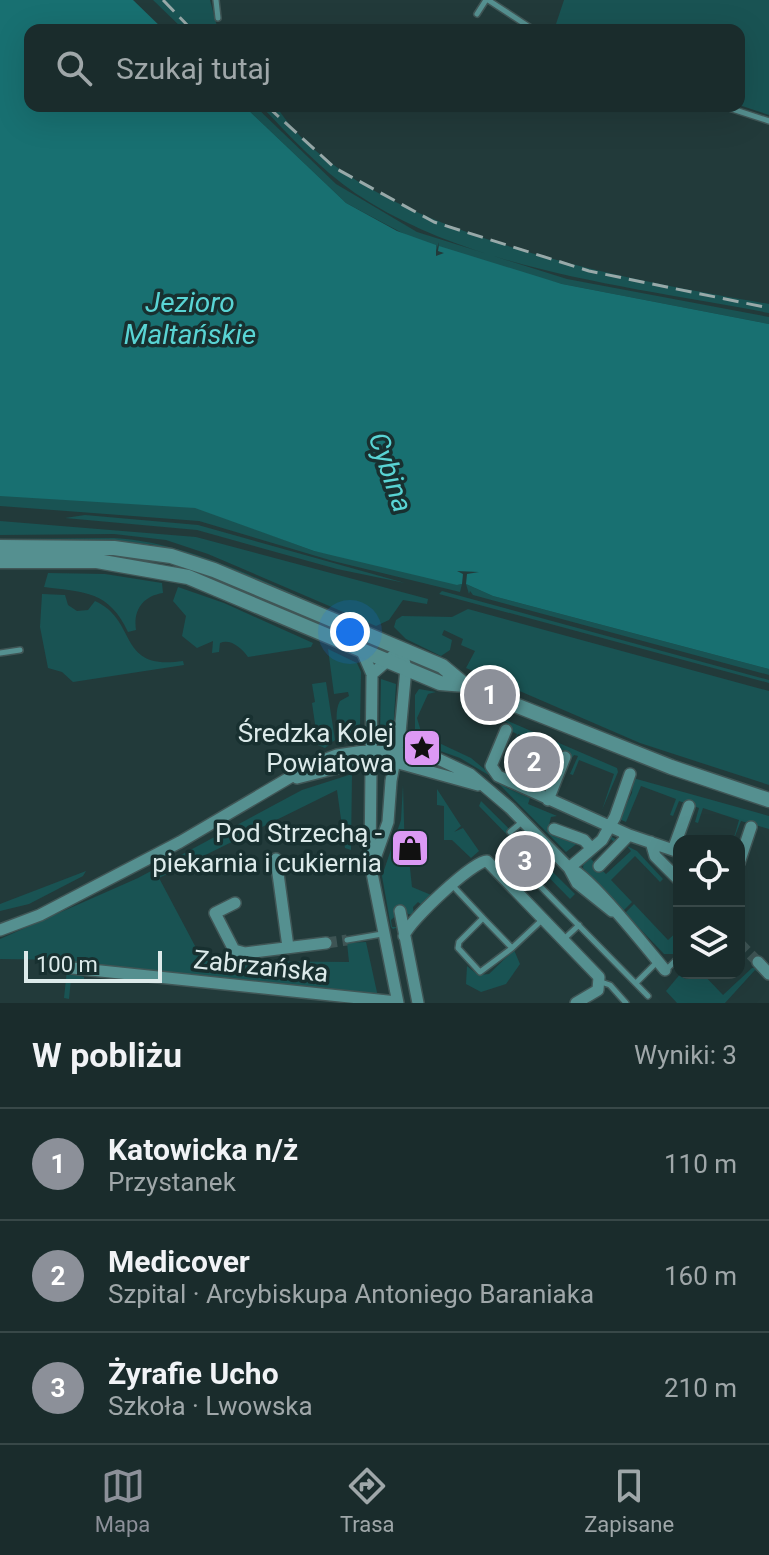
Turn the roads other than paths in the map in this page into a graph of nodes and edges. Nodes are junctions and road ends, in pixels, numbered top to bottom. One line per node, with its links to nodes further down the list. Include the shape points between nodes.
1 (216, 0): 4 (lane)
2 (487, 0): 3 (lane); 5 (lane)
3 (477, 14)
4 (218, 18)
5 (525, 24)
6 (741, 112): 7 (lane)
7 (769, 121)
8 (0, 547): 11 (street, via 101,547 171,556)
9 (0, 561): 10 (street, via 97,561 168,572 220,588)
10 (360, 648): 14 (street); 16 (street)
11 (401, 649): 14 (street); 15 (street); 17 (street, via 442,666)
12 (20, 650): 13 (lane)
13 (0, 653)
14 (388, 660): 15 (street); 16 (street)
15 (406, 668): 17 (street, via 440,683); 21 (street)
16 (372, 674): 19 (street)
17 (465, 685): 20 (street)
18 (506, 730): 26 (street, via 491,766)
19 (371, 750): 21 (street); 23 (street); 25 (street, via 322,760)
20 (638, 755): 24 (lane); 27 (street)
21 (396, 756): 23 (street); 29 (street, via 459,766); 44 (street, via 388,822)
22 (565, 757): 26 (street)
23 (371, 763): 25 (street); 44 (street)
24 (630, 774): 30 (street)
25 (292, 779): 52 (street, via 153,857)
26 (548, 800): 30 (street)
27 (769, 800)
28 (689, 806): 35 (street)
29 (522, 821): 33 (lane); 42 (street)
30 (610, 821): 34 (street); 38 (street)
31 (751, 827): 37 (street)
32 (554, 829): 38 (street)
33 (510, 832)
34 (629, 835): 36 (street); 41 (street)
35 (681, 835)
36 (651, 842): 39 (street); 43 (street, via 655,856)
37 (745, 845)
38 (591, 848): 42 (street)
39 (673, 850)
40 (276, 859): 58 (street)
41 (599, 866)
42 (569, 868): 62 (street, via 577,883 612,911)
43 (673, 874)
44 (371, 876): 54 (street)
45 (535, 881): 51 (lane)
46 (453, 885): 49 (lane); 50 (street, via 478,862 491,864); 53 (street)
47 (235, 903): 58 (street, via 215,913 234,950)
48 (400, 911): 53 (street)
49 (483, 918): 59 (lane); 59 (lane, via 459,942 474,969 486,971)
50 (544, 919): 56 (street); 59 (lane)
51 (579, 925): 56 (lane); 66 (lane)
52 (0, 930)
53 (404, 936): 54 (lane); 69 (street)
54 (384, 937): 55 (lane); 68 (street)
55 (347, 940)
56 (563, 940): 65 (street)
57 (326, 943): 58 (street)
58 (288, 947)
59 (512, 948)
60 (673, 960): 62 (lane)
61 (758, 962): 64 (street)
62 (662, 966): 66 (lane)
63 (72, 968): 68 (street, Zabrzańska)
64 (769, 974)
65 (601, 982): 70 (street, via 595,993); 71 (lane)
66 (636, 983): 67 (lane)
67 (648, 996)
68 (398, 1002)
69 (418, 1003)
70 (576, 1003)
71 (626, 1003)

